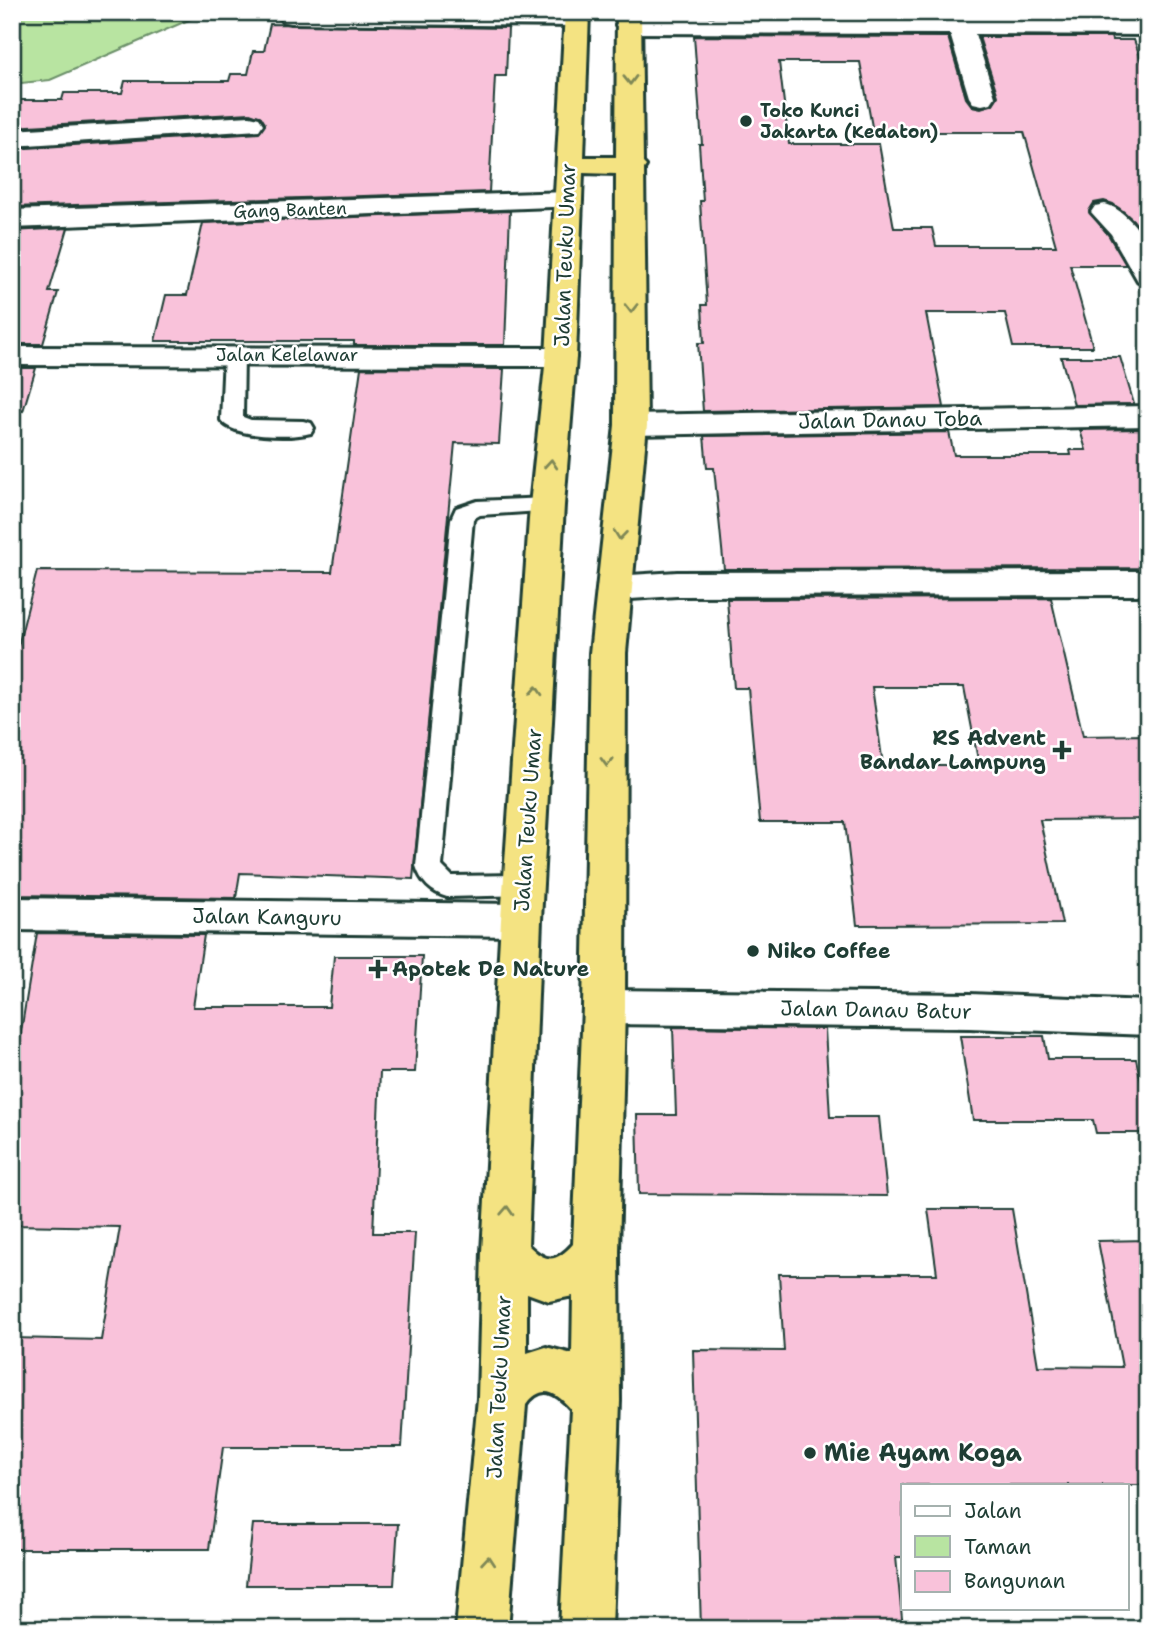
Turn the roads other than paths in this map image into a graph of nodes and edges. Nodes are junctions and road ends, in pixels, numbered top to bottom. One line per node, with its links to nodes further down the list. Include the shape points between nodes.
1 (577, 15): 2 (street); 10 (highway, Jalan Teuku Umar)
2 (291, 16)
3 (629, 19): 4 (street); 9 (highway, one-way to 9)
4 (960, 26): 5 (street); 6 (street)
5 (1148, 27)
6 (982, 97)
7 (250, 124): 8 (street)
8 (12, 138)
9 (632, 166): 10 (highway); 18 (highway, one-way to 18)
10 (568, 183): 12 (street, Gang Banten); 16 (highway, Jalan Teuku Umar)
11 (1105, 212): 13 (street, via 1122,230)
12 (12, 219)
13 (1148, 275)
14 (234, 355): 15 (street, Jalan Kelelawar); 16 (street, Jalan Kelelawar); 19 (lane, via 232,420 248,427)
15 (12, 356)
16 (561, 357): 20 (highway, Jalan Teuku Umar, one-way to 16)
17 (1148, 416): 18 (street, Jalan Danau Toba)
18 (631, 425): 22 (highway, one-way to 22)
19 (303, 428)
20 (547, 505): 23 (highway, Jalan Teuku Umar, one-way to 20); 23 (lane, via 477,508 464,513 462,519 429,866 447,887)
21 (1148, 583): 22 (street)
22 (615, 588): 25 (highway, one-way to 25, via 608,653)
23 (523, 903): 24 (street, Jalan Kanguru); 27 (highway, Jalan Teuku Umar, one-way to 23)
24 (12, 914)
25 (604, 1007): 26 (street, Jalan Danau Batur); 28 (highway)
26 (1148, 1018)
27 (505, 1252): 28 (highway, via 523,1271 550,1280 575,1275); 29 (highway, Jalan Teuku Umar)
28 (596, 1252): 30 (highway)
29 (502, 1398): 30 (highway, via 517,1378 546,1370 574,1377); 31 (highway, Jalan Teuku Umar, one-way to 29)
30 (597, 1401): 32 (highway)
31 (482, 1629)
32 (586, 1629)

